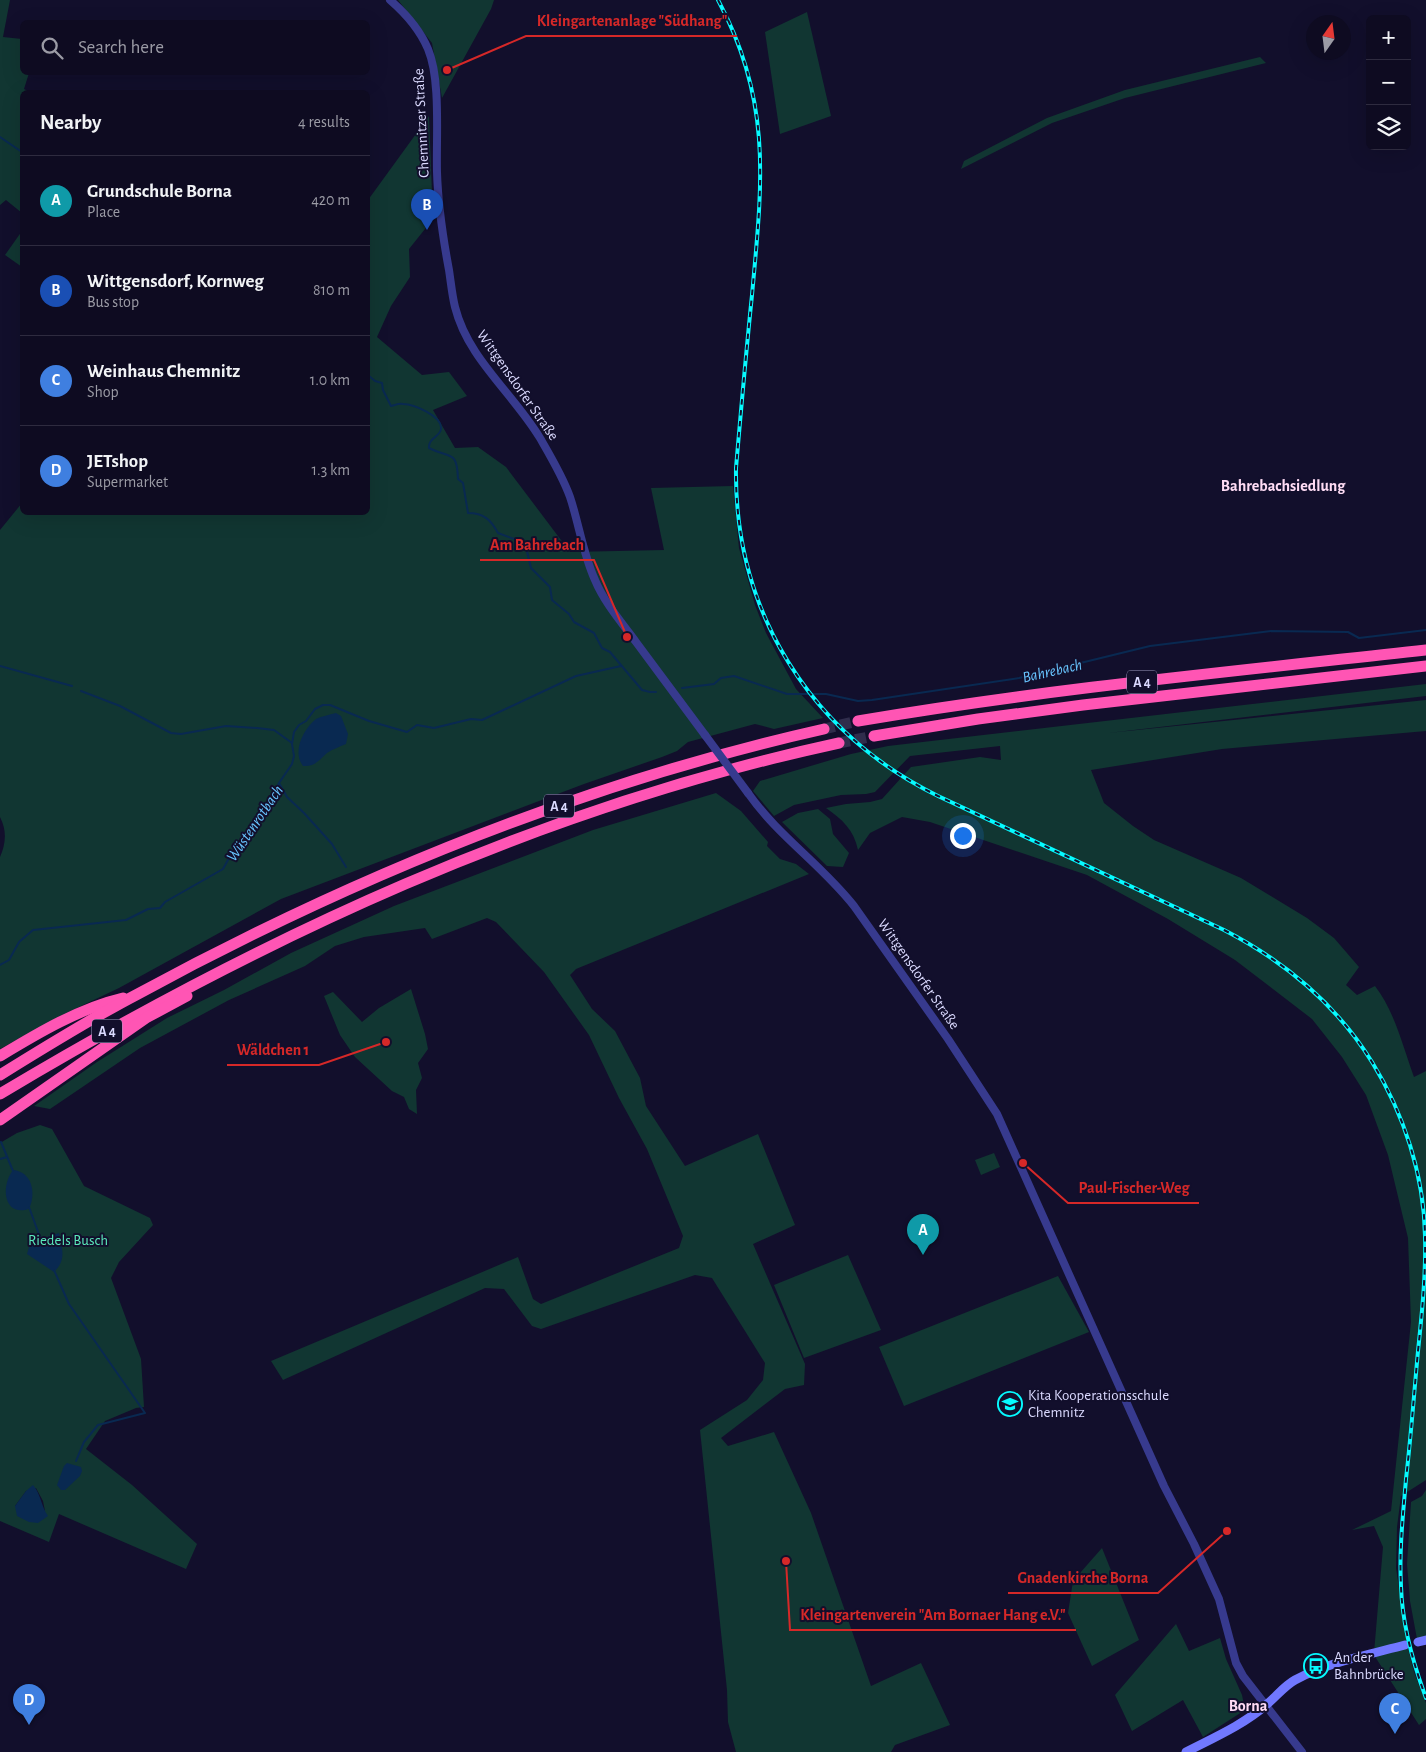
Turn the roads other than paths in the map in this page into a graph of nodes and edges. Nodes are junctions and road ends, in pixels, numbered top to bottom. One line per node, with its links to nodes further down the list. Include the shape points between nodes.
1 (390, 0): 2 (street, Chemnitzer Straße, via 421,36 432,64 437,175)
2 (447, 258): 16 (street, Wittgensdorfer Straße, bridge, via 455,307 463,330 474,350 540,437 560,474 599,589 771,823 854,906 997,1114 1219,1599 1236,1663 1251,1689)
3 (1426, 650): 5 (highway, A 4, via 974,702)
4 (1426, 666): 7 (highway, A 4, via 978,718)
5 (858, 722)
6 (824, 729): 10 (highway, A 4, via 690,763 518,820 304,910)
7 (874, 736)
8 (839, 743): 9 (highway, A 4, via 722,771 564,821 398,887)
9 (215, 972): 13 (highway, A 4); 14 (highway, via 200,988 139,1023)
10 (134, 995): 11 (highway, via 105,1002); 12 (highway, A 4)
11 (0, 1056)
12 (0, 1075)
13 (0, 1094)
14 (0, 1120)
15 (1405, 1645): 16 (main road, via 1292,1681)
16 (1266, 1706): 17 (main road); 18 (street, Wittgensdorfer Straße)
17 (1186, 1752)
18 (1302, 1752)

